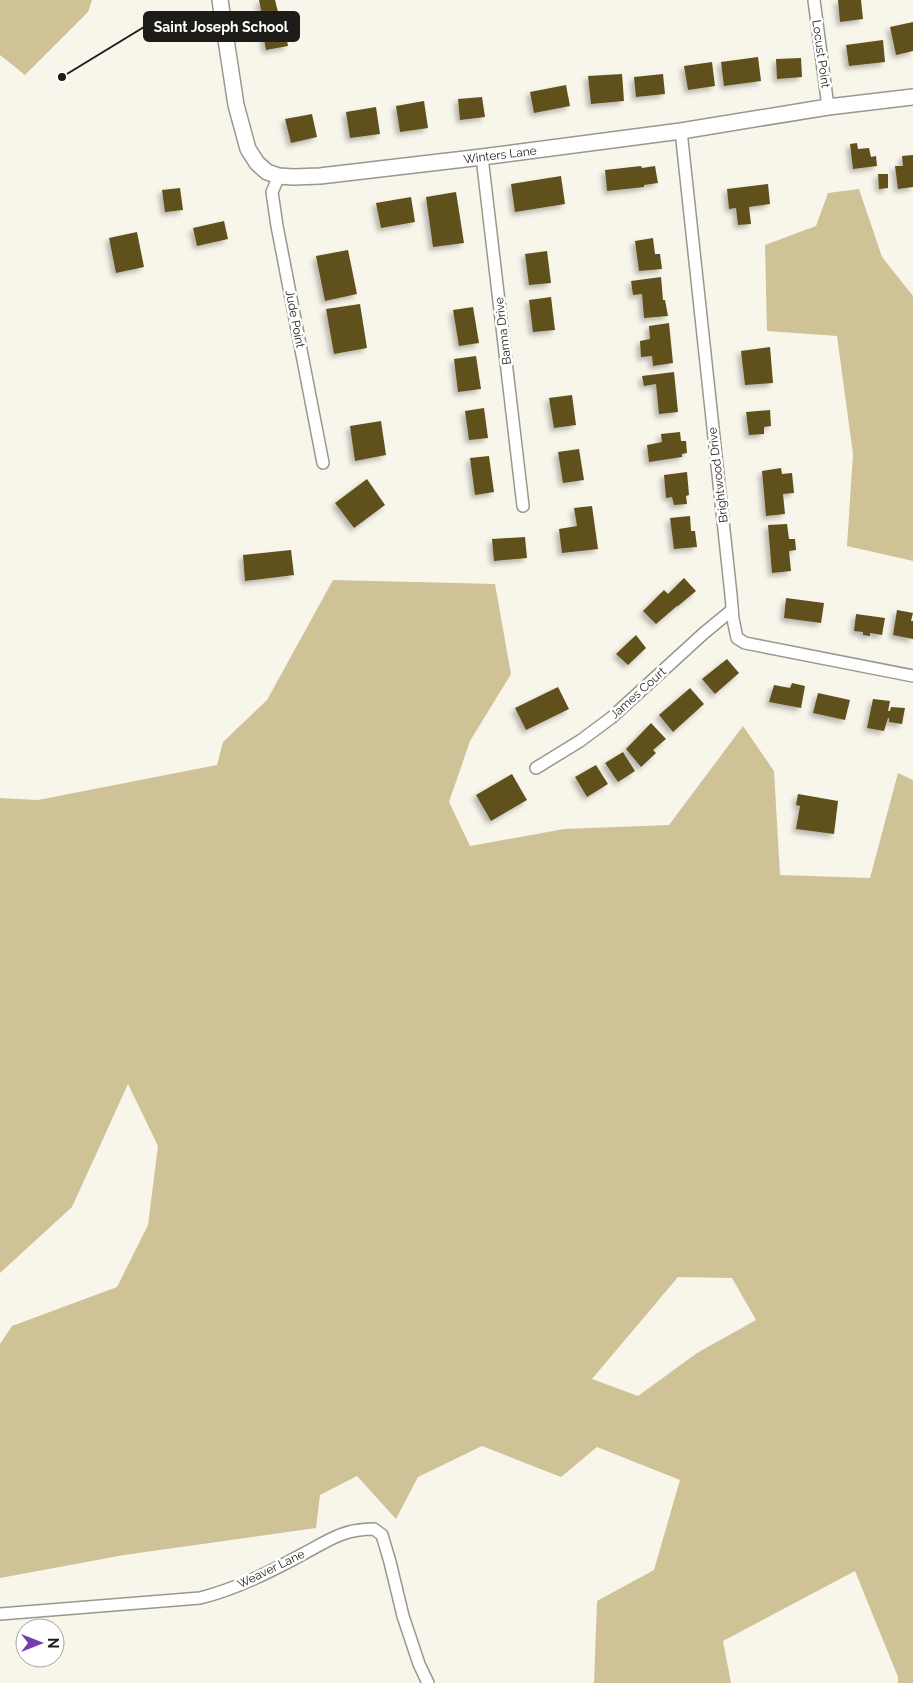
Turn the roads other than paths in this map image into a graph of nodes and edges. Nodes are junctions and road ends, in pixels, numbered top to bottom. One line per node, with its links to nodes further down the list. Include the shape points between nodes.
1 (220, 0): 7 (street, Winters Lane, via 236,105 248,149 257,164)
2 (814, 0): 4 (street, Locust Point)
3 (913, 97): 4 (street, Winters Lane)
4 (828, 107): 5 (street, Winters Lane)
5 (681, 131): 6 (street, Winters Lane); 10 (street, Brightwood Drive)
6 (482, 157): 7 (street, Winters Lane, via 320,176); 9 (street, Barma Drive)
7 (279, 176): 8 (street, Jude Point, via 272,192 277,226)
8 (323, 463)
9 (523, 506)
10 (732, 610): 11 (street, Brightwood Drive, via 737,638 745,644); 12 (street, James Court, via 611,718)
11 (913, 676)
12 (536, 768)
13 (0, 1614): 14 (street, Weaver Lane, via 200,1598 250,1581 343,1533 374,1529 382,1535 403,1616)
14 (428, 1683)

